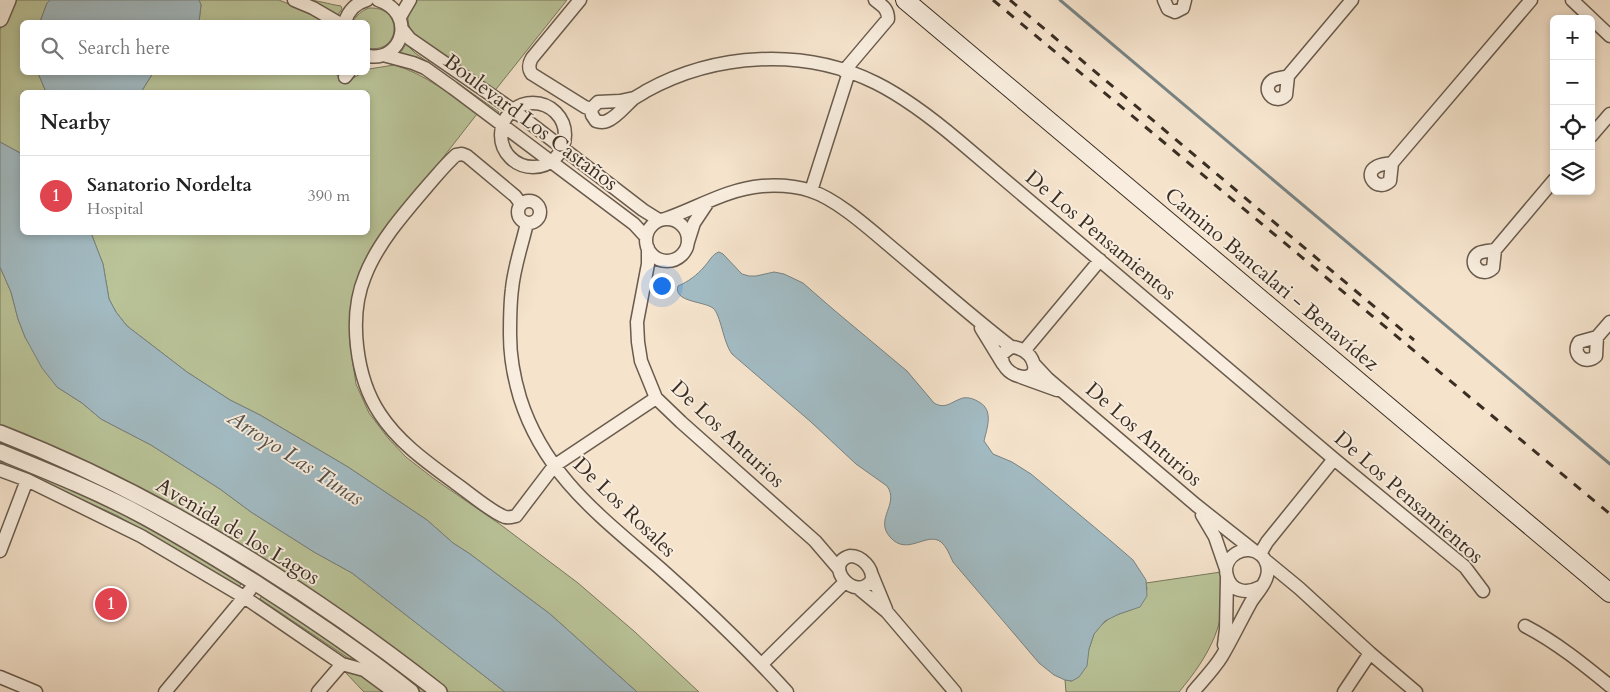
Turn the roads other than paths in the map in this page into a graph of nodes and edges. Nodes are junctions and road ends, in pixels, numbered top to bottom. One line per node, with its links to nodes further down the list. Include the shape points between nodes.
1 (8, 0): 14 (street)
2 (294, 0): 15 (street)
3 (378, 0): 17 (street, Boulevard Los Castaños, via 394,9)
4 (410, 0): 17 (street)
5 (580, 0): 23 (street, via 532,58 530,72)
6 (876, 0): 20 (street, via 886,8 888,19)
7 (906, 0): 72 (main road, Camino Bancalari - Benavídez)
8 (1164, 0): 9 (street, via 1168,9 1175,12 1183,8)
9 (1185, 0)
10 (1352, 0): 21 (street)
11 (1531, 0): 30 (street)
12 (361, 1): 16 (street)
13 (1577, 2): 18 (street)
14 (0, 18)
15 (334, 20)
16 (346, 20)
17 (401, 23): 19 (street, via 396,45 390,51); 24 (street, Boulevard Los Castaños, via 410,38)
18 (1610, 36)
19 (372, 57): 26 (street, Boulevard Los Castaños, via 413,62)
20 (846, 72): 22 (street, De Los Pensamientos, via 805,62 754,59 697,70 666,80); 32 (street); 41 (street, De Los Pensamientos, via 875,82 928,115)
21 (1288, 76)
22 (634, 98): 23 (street, via 598,102); 23 (street, via 609,121 596,121)
23 (592, 109)
24 (513, 110): 26 (street); 28 (street, Boulevard Los Castaños); 28 (street, via 532,103 552,110 564,127)
25 (1610, 114): 27 (street)
26 (502, 126): 29 (street, Boulevard Los Castaños); 29 (street, via 502,146 514,161 532,167)
27 (1595, 131)
28 (563, 147): 29 (street); 35 (street, Boulevard Los Castaños, via 643,210)
29 (551, 161): 38 (street, Boulevard Los Castaños, via 634,224)
30 (1392, 163)
31 (1550, 185): 39 (street)
32 (812, 191): 33 (street, via 762,186); 43 (street, via 868,228)
33 (710, 200): 35 (street); 37 (street, via 694,223)
34 (521, 204): 36 (street, via 518,214); 36 (street, via 531,201 539,208 537,219); 55 (street, via 467,156 456,155 410,207 365,276 357,310 358,348 370,396 389,426 415,453 504,517 516,516)
35 (662, 219): 37 (street, via 682,225); 38 (street, via 650,227)
36 (527, 223): 55 (street, De Los Rosales, via 512,289 512,358 518,391 530,427)
37 (688, 242): 40 (street, via 683,254)
38 (647, 243): 40 (street, via 655,257); 42 (street, De Los Anturios)
39 (1495, 250)
40 (672, 260): 42 (street, via 658,268)
41 (1100, 260): 46 (street); 54 (street, De Los Pensamientos)
42 (645, 282): 51 (street, De Los Anturios, via 637,322 638,342 641,361)
43 (976, 319): 46 (street); 48 (street)
44 (1610, 322): 45 (street)
45 (1597, 337)
46 (1017, 349): 47 (street, via 1031,357); 48 (street, via 1002,354)
47 (1034, 364): 49 (street, via 1029,376); 50 (street, De Los Anturios)
48 (1003, 365): 49 (street)
49 (1021, 377): 50 (street)
50 (1067, 393): 58 (street, De Los Anturios)
51 (656, 398): 55 (street); 59 (street, De Los Anturios)
52 (0, 433): 87 (street, Avenida de los Lagos, via 94,473 162,508 322,606)
53 (0, 452): 67 (street, Avenida de los Lagos, via 74,482 145,517)
54 (1334, 459): 61 (street); 71 (street, De Los Pensamientos, via 1465,567)
55 (554, 466): 79 (street, De Los Rosales, via 581,498)
56 (0, 470): 57 (street)
57 (27, 480): 60 (street); 73 (street, via 142,536)
58 (1196, 504): 61 (street, De Los Anturios); 64 (street, via 1215,537)
59 (815, 541): 62 (street); 63 (street)
60 (0, 551)
61 (1259, 555): 64 (street, via 1246,550 1235,554 1227,563); 68 (street, via 1268,572); 70 (street, De Los Anturios)
62 (855, 556): 63 (street, via 842,560); 65 (street, via 864,562)
63 (838, 569): 66 (street)
64 (1226, 573): 68 (street, via 1230,583 1241,591 1254,591); 77 (street, via 1226,629)
65 (872, 575): 69 (street, via 869,584); 74 (street)
66 (845, 582): 69 (street); 79 (street)
67 (255, 583): 73 (street); 86 (street, Avenida de los Lagos, via 312,619)
68 (1262, 585): 70 (street, via 1285,583); 77 (street)
69 (858, 588): 74 (street)
70 (1299, 588): 76 (street)
71 (1483, 591)
72 (1610, 593)
73 (244, 597): 78 (street); 83 (street)
74 (887, 612): 89 (street)
75 (1525, 626): 81 (street)
76 (1370, 653): 91 (street); 92 (street)
77 (1221, 657): 90 (street)
78 (342, 664): 84 (street); 85 (street, via 364,670)
79 (762, 664): 88 (street, De Los Rosales)
80 (0, 677): 82 (street)
81 (1610, 686)
82 (36, 692)
83 (165, 692)
84 (318, 692)
85 (394, 692)
86 (411, 692)
87 (439, 692)
88 (787, 692)
89 (955, 692)
90 (1193, 692)
91 (1344, 692)
92 (1416, 692)

